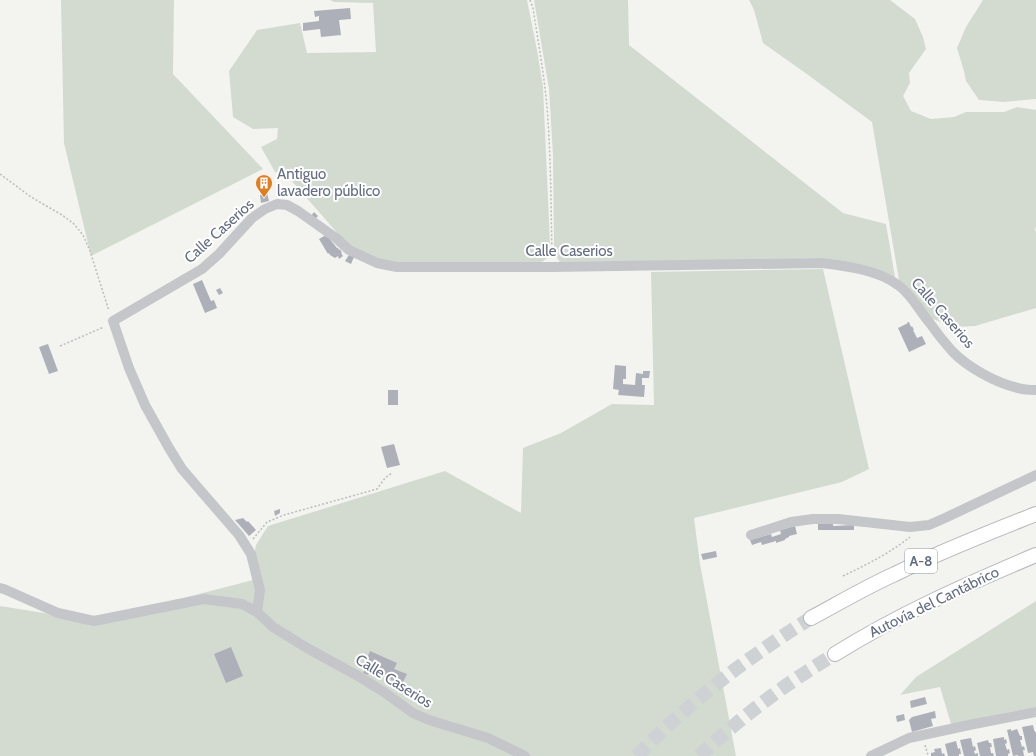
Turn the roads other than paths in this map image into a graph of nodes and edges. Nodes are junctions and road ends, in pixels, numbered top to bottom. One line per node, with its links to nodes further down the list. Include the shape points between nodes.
1 (1036, 390): 7 (street, Calle Caserios, via 1000,382 969,365 952,351 899,285 872,272 848,266 822,263 398,267 377,263 350,250 298,211 287,205 278,204 252,218 202,269 113,321 145,405 169,448 182,469 239,535 251,554 260,590)
2 (1036, 475): 4 (street, via 940,521 923,526 813,519)
3 (1036, 514): 8 (highway, A-8, via 935,555 869,586)
4 (751, 534)
5 (1036, 555): 9 (highway, Autovía del Cantábrico, via 920,606)
6 (0, 588): 7 (street, Calle Caserios, via 58,614 94,621 204,599 242,604)
7 (257, 612): 11 (street, Calle Caserios, via 273,627 358,676 413,712 429,720 488,738)
8 (811, 618)
9 (835, 654)
10 (1035, 715): 12 (street, via 969,725 909,738)
11 (525, 756)
12 (871, 756)

